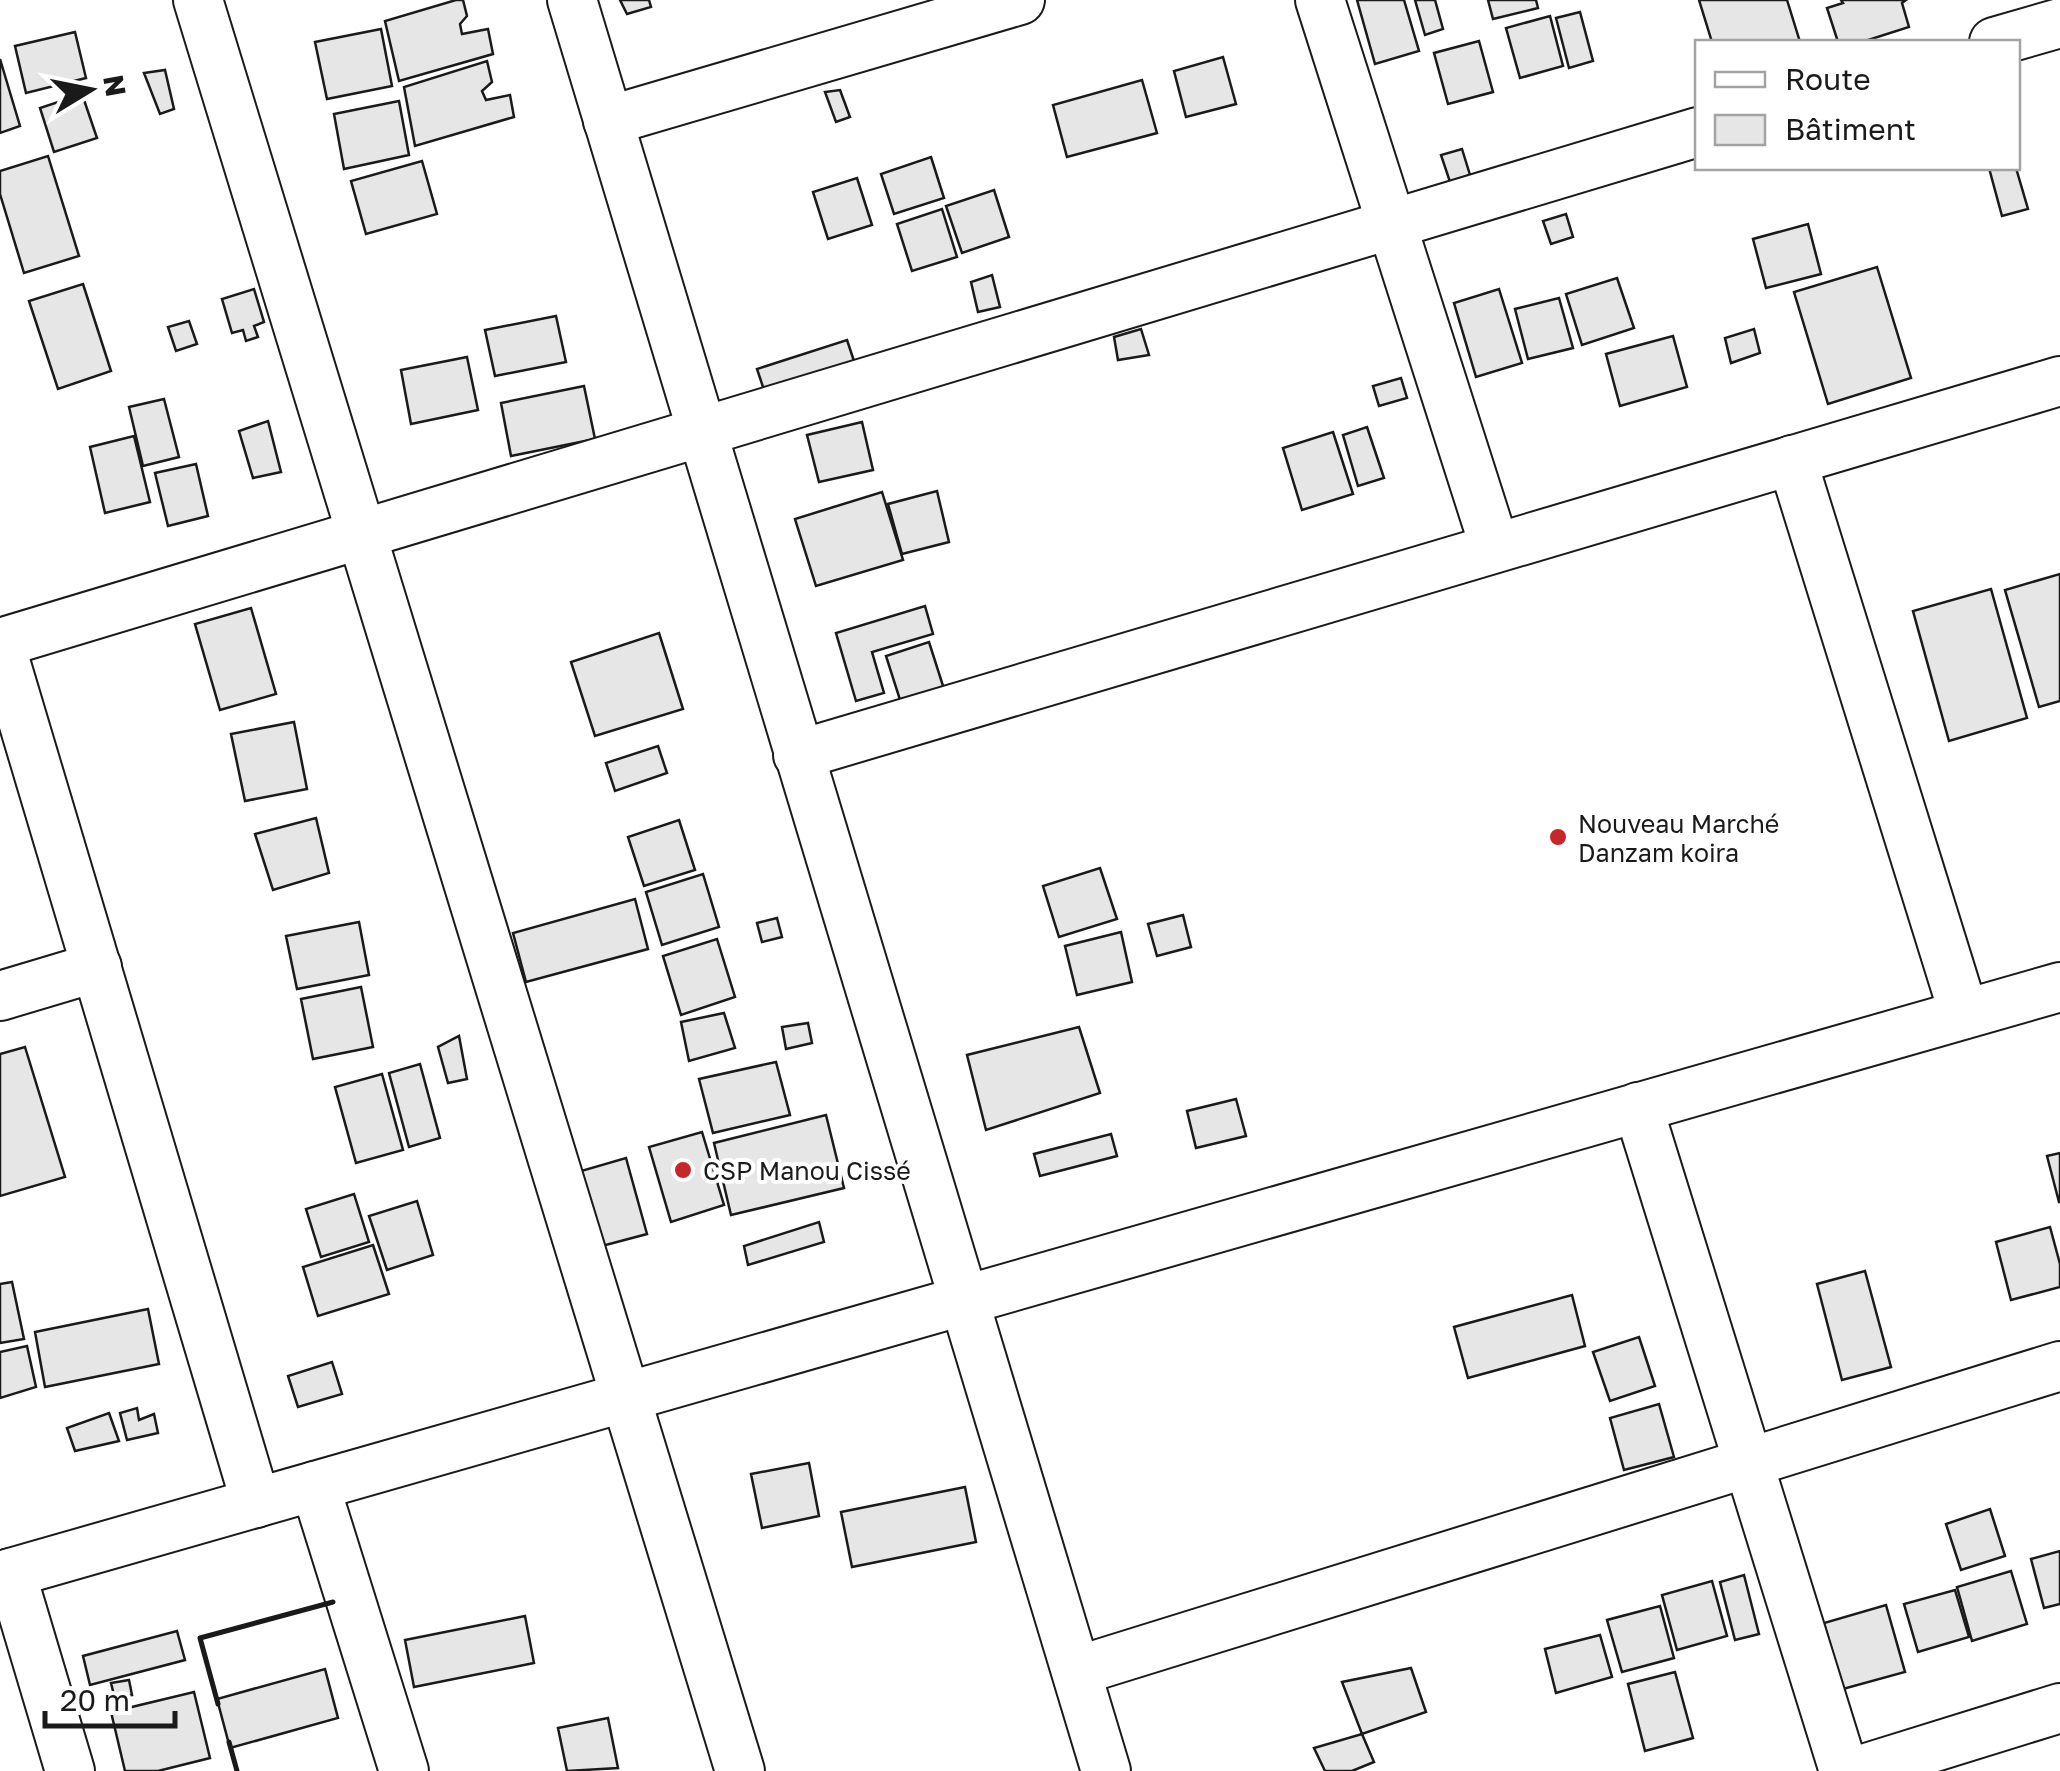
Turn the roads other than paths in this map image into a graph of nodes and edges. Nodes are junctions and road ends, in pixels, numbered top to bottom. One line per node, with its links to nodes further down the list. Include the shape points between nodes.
1 (198, 0): 13 (street)
2 (572, 0): 7 (street)
3 (1020, 0): 7 (street)
4 (1320, 0): 9 (street)
5 (2054, 24): 6 (street)
6 (2001, 40)
7 (608, 120): 11 (street)
8 (1695, 133): 9 (street)
9 (1392, 224): 11 (street); 14 (street)
10 (2060, 381): 12 (street)
11 (702, 432): 13 (street); 16 (street)
12 (1792, 460): 14 (street); 20 (street)
13 (361, 534): 15 (street); 24 (street)
14 (1496, 548): 16 (street)
15 (0, 644): 17 (street)
16 (798, 755): 22 (street)
17 (96, 966): 19 (street); 27 (street)
18 (2060, 987): 20 (street)
19 (0, 996)
20 (1964, 1014): 21 (street)
21 (1638, 1107): 22 (street); 25 (street)
22 (962, 1301): 24 (street); 29 (street)
23 (2060, 1366): 25 (street)
24 (625, 1397): 26 (street); 33 (street)
25 (1749, 1462): 29 (street); 35 (street)
26 (315, 1486): 27 (street); 32 (street)
27 (256, 1502): 28 (street)
28 (5, 1574): 31 (street)
29 (1077, 1671): 34 (street)
30 (2060, 1708): 36 (street)
31 (70, 1771)
32 (404, 1771)
33 (740, 1771)
34 (1106, 1771)
35 (1844, 1771)
36 (1856, 1771)

